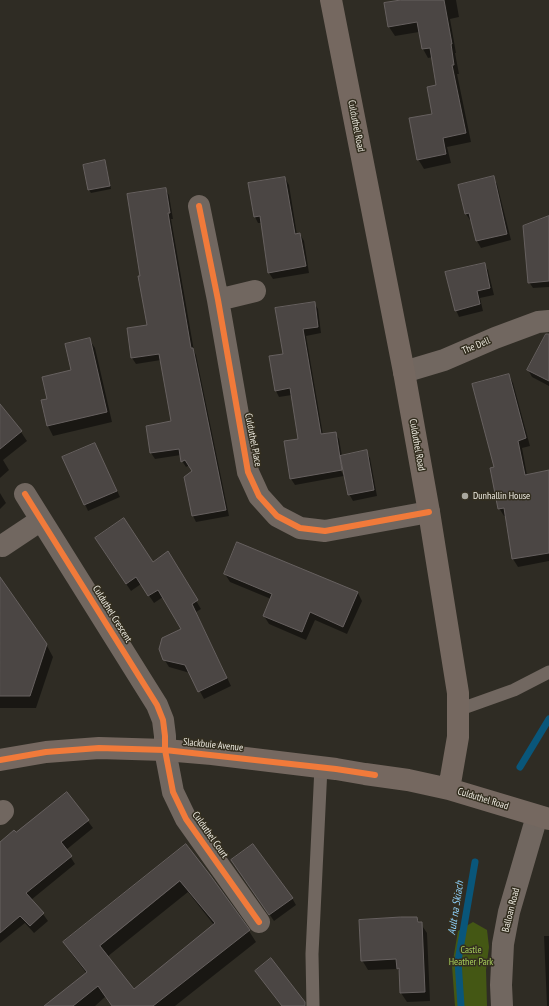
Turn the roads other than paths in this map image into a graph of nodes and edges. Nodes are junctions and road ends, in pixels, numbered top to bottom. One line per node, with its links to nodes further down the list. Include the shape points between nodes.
1 (331, 0): 6 (main road, Culduthel Road)
2 (199, 206): 4 (street, Culduthel Place)
3 (255, 291): 4 (street)
4 (218, 300): 8 (street, Culduthel Place, via 248,472 259,496 277,516 300,528 325,531)
5 (549, 321): 6 (street, The Dell, via 538,322 444,360)
6 (404, 372): 8 (main road, Culduthel Road)
7 (25, 494): 9 (street, Culduthel Crescent)
8 (428, 512): 12 (main road, Culduthel Road, via 458,693)
9 (41, 520): 10 (street); 13 (street, Culduthel Crescent, via 157,705 163,720)
10 (2, 546)
11 (549, 672): 12 (lane, via 514,690)
12 (458, 710): 16 (main road, Culduthel Road, via 458,737)
13 (165, 750): 14 (main road, Slackbuie Avenue, via 99,748 46,752); 15 (main road, Slackbuie Avenue); 18 (street, Culduthel Court, via 173,792 186,819)
14 (0, 760)
15 (321, 767): 16 (main road, Slackbuie Avenue); 19 (lane, via 312,954)
16 (450, 789): 17 (main road, Culduthel Road)
17 (543, 817): 20 (street, Balloan Road, via 509,912 503,944)
18 (259, 922)
19 (313, 1006)
20 (502, 1006)

